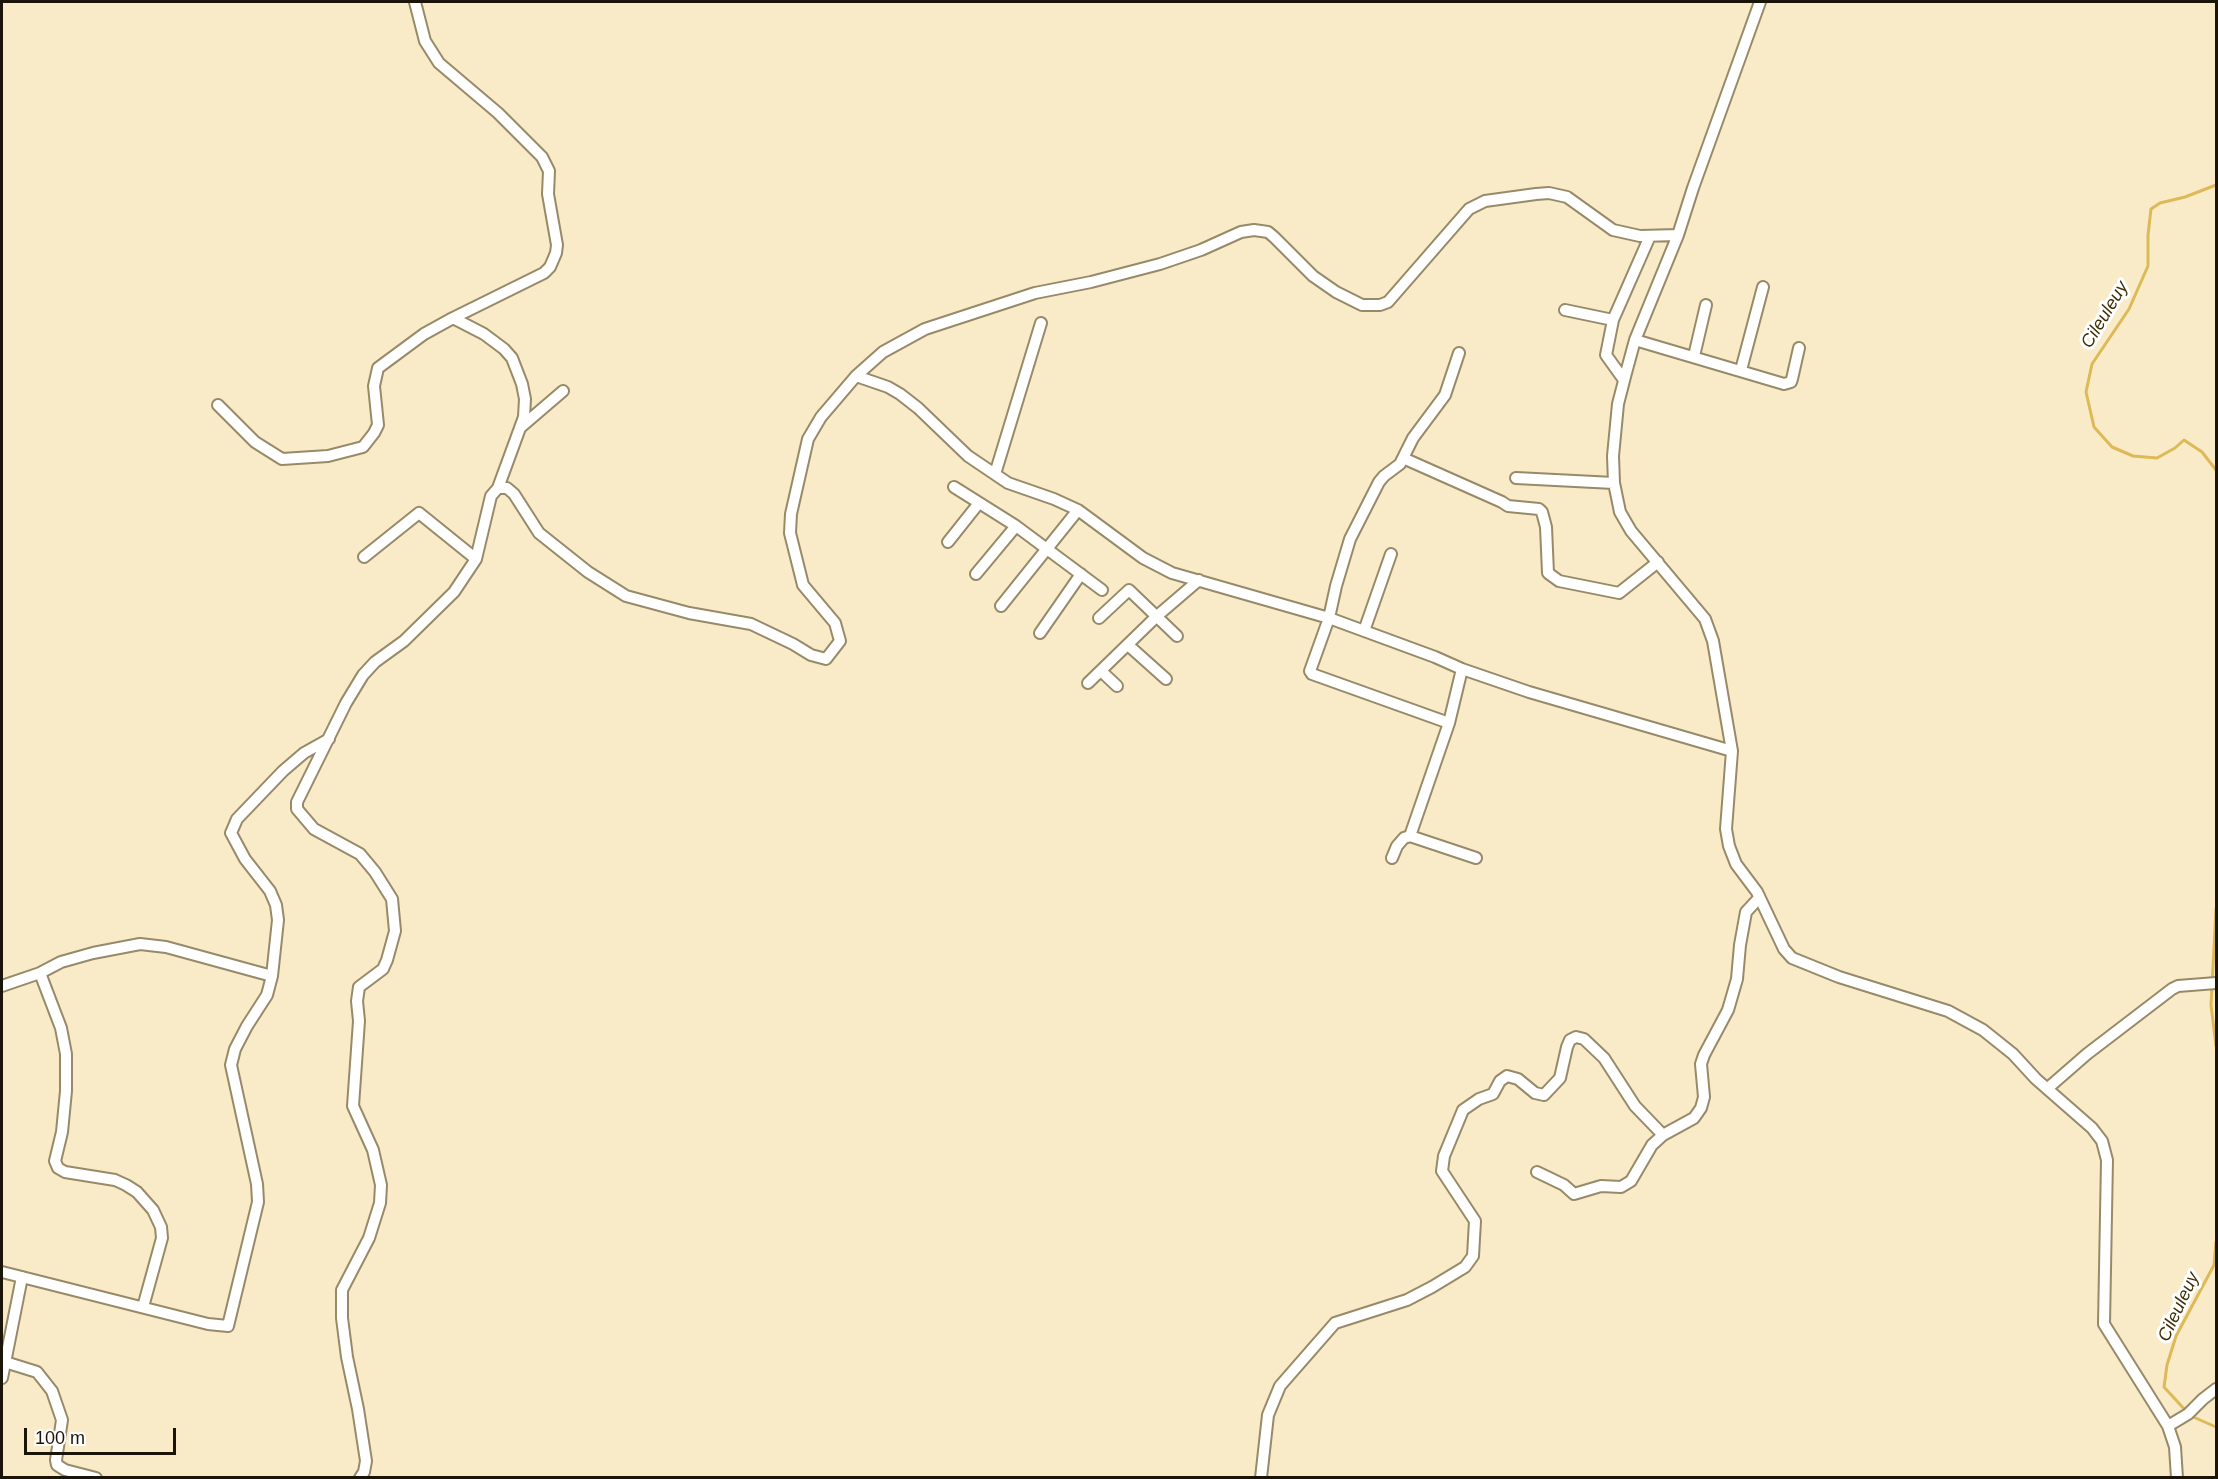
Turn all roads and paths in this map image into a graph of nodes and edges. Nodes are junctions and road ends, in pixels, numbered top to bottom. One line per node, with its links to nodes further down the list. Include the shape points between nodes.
1 (415, 2): 8 (street, via 425,41 439,63 498,113 542,157 549,171 548,194 557,245 550,267)
2 (1760, 2): 4 (street)
3 (1650, 236): 4 (street); 9 (street); 16 (street, via 1613,230 1567,196 1549,193 1485,201 1469,209 1388,302 1371,307 1354,302 1313,276 1268,232 1241,231 1160,264 1035,293 925,328 883,352)
4 (1678, 236): 11 (street)
5 (1763, 287): 15 (street)
6 (1706, 305): 14 (street)
7 (1565, 310): 9 (street)
8 (453, 318): 19 (street, via 378,368 374,386 378,425 363,447 328,456 282,459 255,442); 20 (street, via 484,334 512,358 525,399)
9 (1614, 320): 17 (street, via 1606,355)
10 (1041, 323): 22 (street)
11 (1635, 340): 14 (street); 17 (street)
12 (1799, 348): 15 (street, via 1788,384)
13 (1460, 353): 21 (street, via 1445,395)
14 (1694, 356): 15 (street)
15 (1741, 370)
16 (856, 376): 22 (street, via 900,394); 26 (street, via 808,439 791,514 790,533 802,585 835,623 840,641 826,659 751,624 688,613 626,596 539,533 514,494 507,488)
17 (1624, 380): 24 (street, via 1614,436)
18 (563, 391): 20 (street)
19 (218, 405)
20 (520, 427): 26 (street)
21 (1403, 458): 35 (street, via 1508,506 1539,509 1546,527 1548,573 1559,581 1619,592); 43 (street, via 1379,482 1350,539)
22 (995, 474): 28 (street, via 1008,483)
23 (1516, 478): 24 (street)
24 (1614, 483): 35 (street, via 1620,512)
25 (954, 487): 27 (street)
26 (498, 488): 34 (street, via 491,496)
27 (979, 503): 29 (street); 30 (street)
28 (1078, 510): 31 (street); 38 (street, via 1143,558 1172,573)
29 (1016, 526): 31 (street); 36 (street)
30 (948, 542)
31 (1047, 550): 37 (street); 40 (street)
32 (1391, 554): 44 (street)
33 (364, 557): 34 (street, via 419,513)
34 (476, 559): 54 (street, via 454,592 363,675)
35 (1658, 562): 55 (street, via 1705,618 1713,641)
36 (976, 574)
37 (1081, 574): 39 (street); 45 (street)
38 (1199, 580): 41 (street); 43 (street)
39 (1102, 590)
40 (1001, 606)
41 (1157, 616): 42 (street, via 1129,590); 46 (street); 47 (street)
42 (1099, 618)
43 (1329, 618): 44 (street); 53 (street, via 1310,665 1312,674)
44 (1364, 631): 48 (street)
45 (1040, 633)
46 (1177, 636)
47 (1128, 645): 49 (street); 50 (street)
48 (1462, 669): 53 (street); 55 (street)
49 (1101, 670): 51 (street); 52 (street)
50 (1166, 679)
51 (1088, 683)
52 (1117, 686)
53 (1449, 723): 56 (street)
54 (329, 739): 61 (street, via 283,771 237,819 231,833 276,905); 75 (street, via 299,795 297,809 314,829 360,854 375,872 392,899 394,931 383,969 359,987 357,993 353,1106 373,1150 381,1185 369,1238 342,1290 347,1357 366,1461)
55 (1732, 751): 59 (street, via 1726,829 1736,864)
56 (1410, 836): 57 (street, via 1397,846); 58 (street)
57 (1392, 858)
58 (1476, 858)
59 (1759, 898): 64 (street, via 1792,958 1948,1011 1983,1030); 65 (street, via 1746,912 1737,979 1728,1010 1701,1064 1701,1108 1687,1123)
60 (40, 973): 61 (street, via 61,962 140,944 166,947); 63 (street); 69 (street, via 61,1028 66,1054 62,1132 55,1161 58,1168 126,1185 153,1210 162,1227)
61 (272, 976): 69 (street, via 267,995 235,1049 231,1065 258,1202 228,1326)
62 (2217, 983): 64 (street, via 2172,989)
63 (2, 986)
64 (2048, 1088): 73 (street, via 2102,1141 2107,1160 2104,1324)
65 (1663, 1135): 66 (street, via 1652,1145 1631,1181 1621,1187 1601,1186 1574,1194); 76 (street, via 1635,1106 1604,1058 1584,1039 1576,1037 1567,1047 1560,1078 1544,1095 1507,1076 1493,1094 1463,1110 1442,1171 1474,1221 1473,1256 1464,1267 1407,1300 1335,1323 1280,1386 1268,1415)
66 (1537, 1172)
67 (2, 1272): 68 (street)
68 (22, 1277): 69 (street); 70 (street)
69 (143, 1307)
70 (5, 1362): 71 (street); 74 (street, via 37,1372 52,1391 62,1420 57,1465)
71 (2, 1378)
72 (2217, 1389): 73 (street)
73 (2168, 1426): 77 (street, via 2175,1448)
74 (96, 1478)
75 (360, 1478)
76 (1261, 1478)
77 (2177, 1478)

